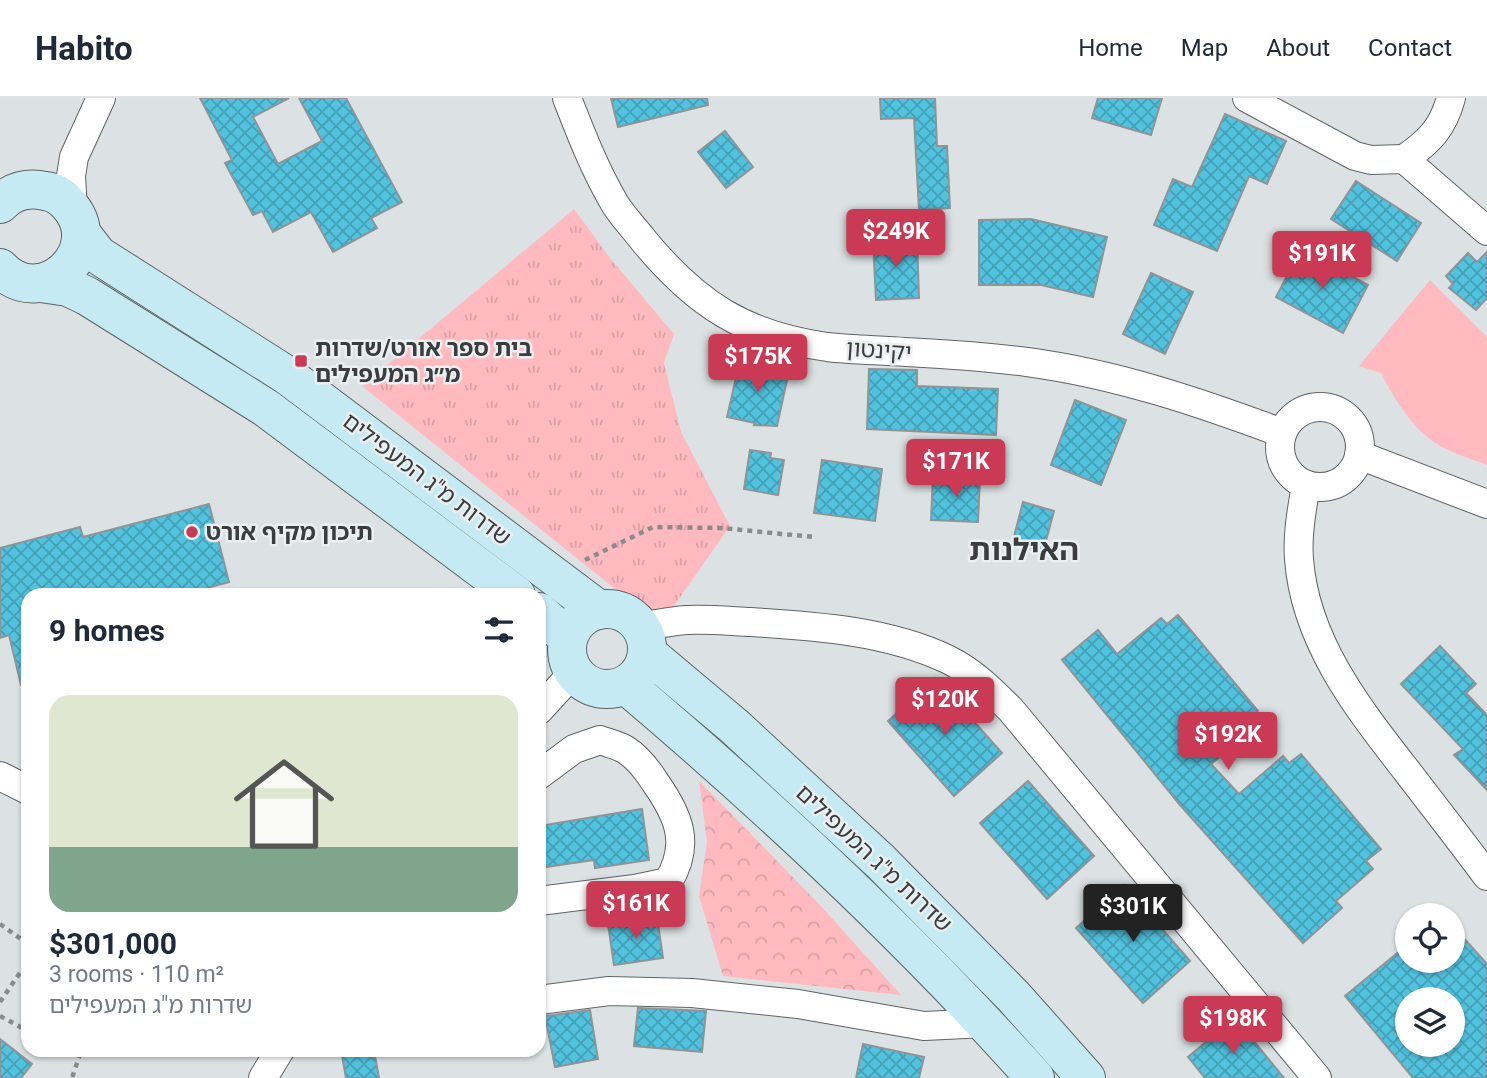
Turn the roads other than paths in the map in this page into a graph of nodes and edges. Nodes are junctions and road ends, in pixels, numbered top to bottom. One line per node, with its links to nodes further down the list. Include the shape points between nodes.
1 (101, 98): 5 (street)
2 (567, 98): 12 (street, יקינטון, via 591,160 617,207 676,278 724,314 768,333 826,346 1066,368 1142,385)
3 (1247, 98): 6 (street, via 1355,156)
4 (1451, 98): 6 (street, via 1440,126)
5 (75, 158): 7 (street, via 62,171); 8 (street, via 71,176)
6 (1404, 159): 9 (street)
7 (13, 194): 8 (main road, שדרות מ"ג המעפילים, via 49,191 63,199)
8 (77, 221): 11 (main road, via 80,247 71,265); 17 (main road, שדרות מ"ג המעפילים, via 97,256 288,376)
9 (1487, 230)
10 (0, 268): 11 (main road, שדרות מ"ג המעפילים, via 15,279)
11 (41, 283): 16 (main road, שדרות מ"ג המעפילים, via 87,296 266,408)
12 (1282, 433): 13 (street, via 1303,411 1334,409 1356,430); 14 (street, via 1283,464)
13 (1359, 455): 14 (street, via 1342,480 1324,487); 15 (street)
14 (1306, 485): 26 (street, via 1299,534 1302,581 1326,655 1357,706)
15 (1487, 503)
16 (507, 588)
17 (599, 610): 19 (main road, via 622,612); 20 (main road, via 580,620)
18 (546, 621): 20 (main road)
19 (643, 640): 21 (main road, via 639,674); 33 (main road, שדרות מ"ג המעפילים, via 889,870); 34 (street, via 688,620 829,629 928,651 973,675 1011,710)
20 (571, 655): 21 (main road, via 587,684 615,689); 22 (street)
21 (626, 685): 29 (main road, שדרות מ"ג המעפילים, via 853,890)
22 (546, 698)
23 (546, 770): 27 (street, via 573,749 600,740 626,750 650,774 673,808 681,839 677,866 668,882)
24 (0, 776): 25 (street)
25 (21, 786)
26 (1487, 876)
27 (546, 900)
28 (546, 999): 29 (street, via 609,991 692,993 798,1004 924,1026)
29 (986, 1023): 32 (main road, שדרות מ"ג המעפילים)
30 (276, 1057): 31 (street)
31 (263, 1078)
32 (1035, 1078)
33 (1086, 1078)
34 (1317, 1078)

